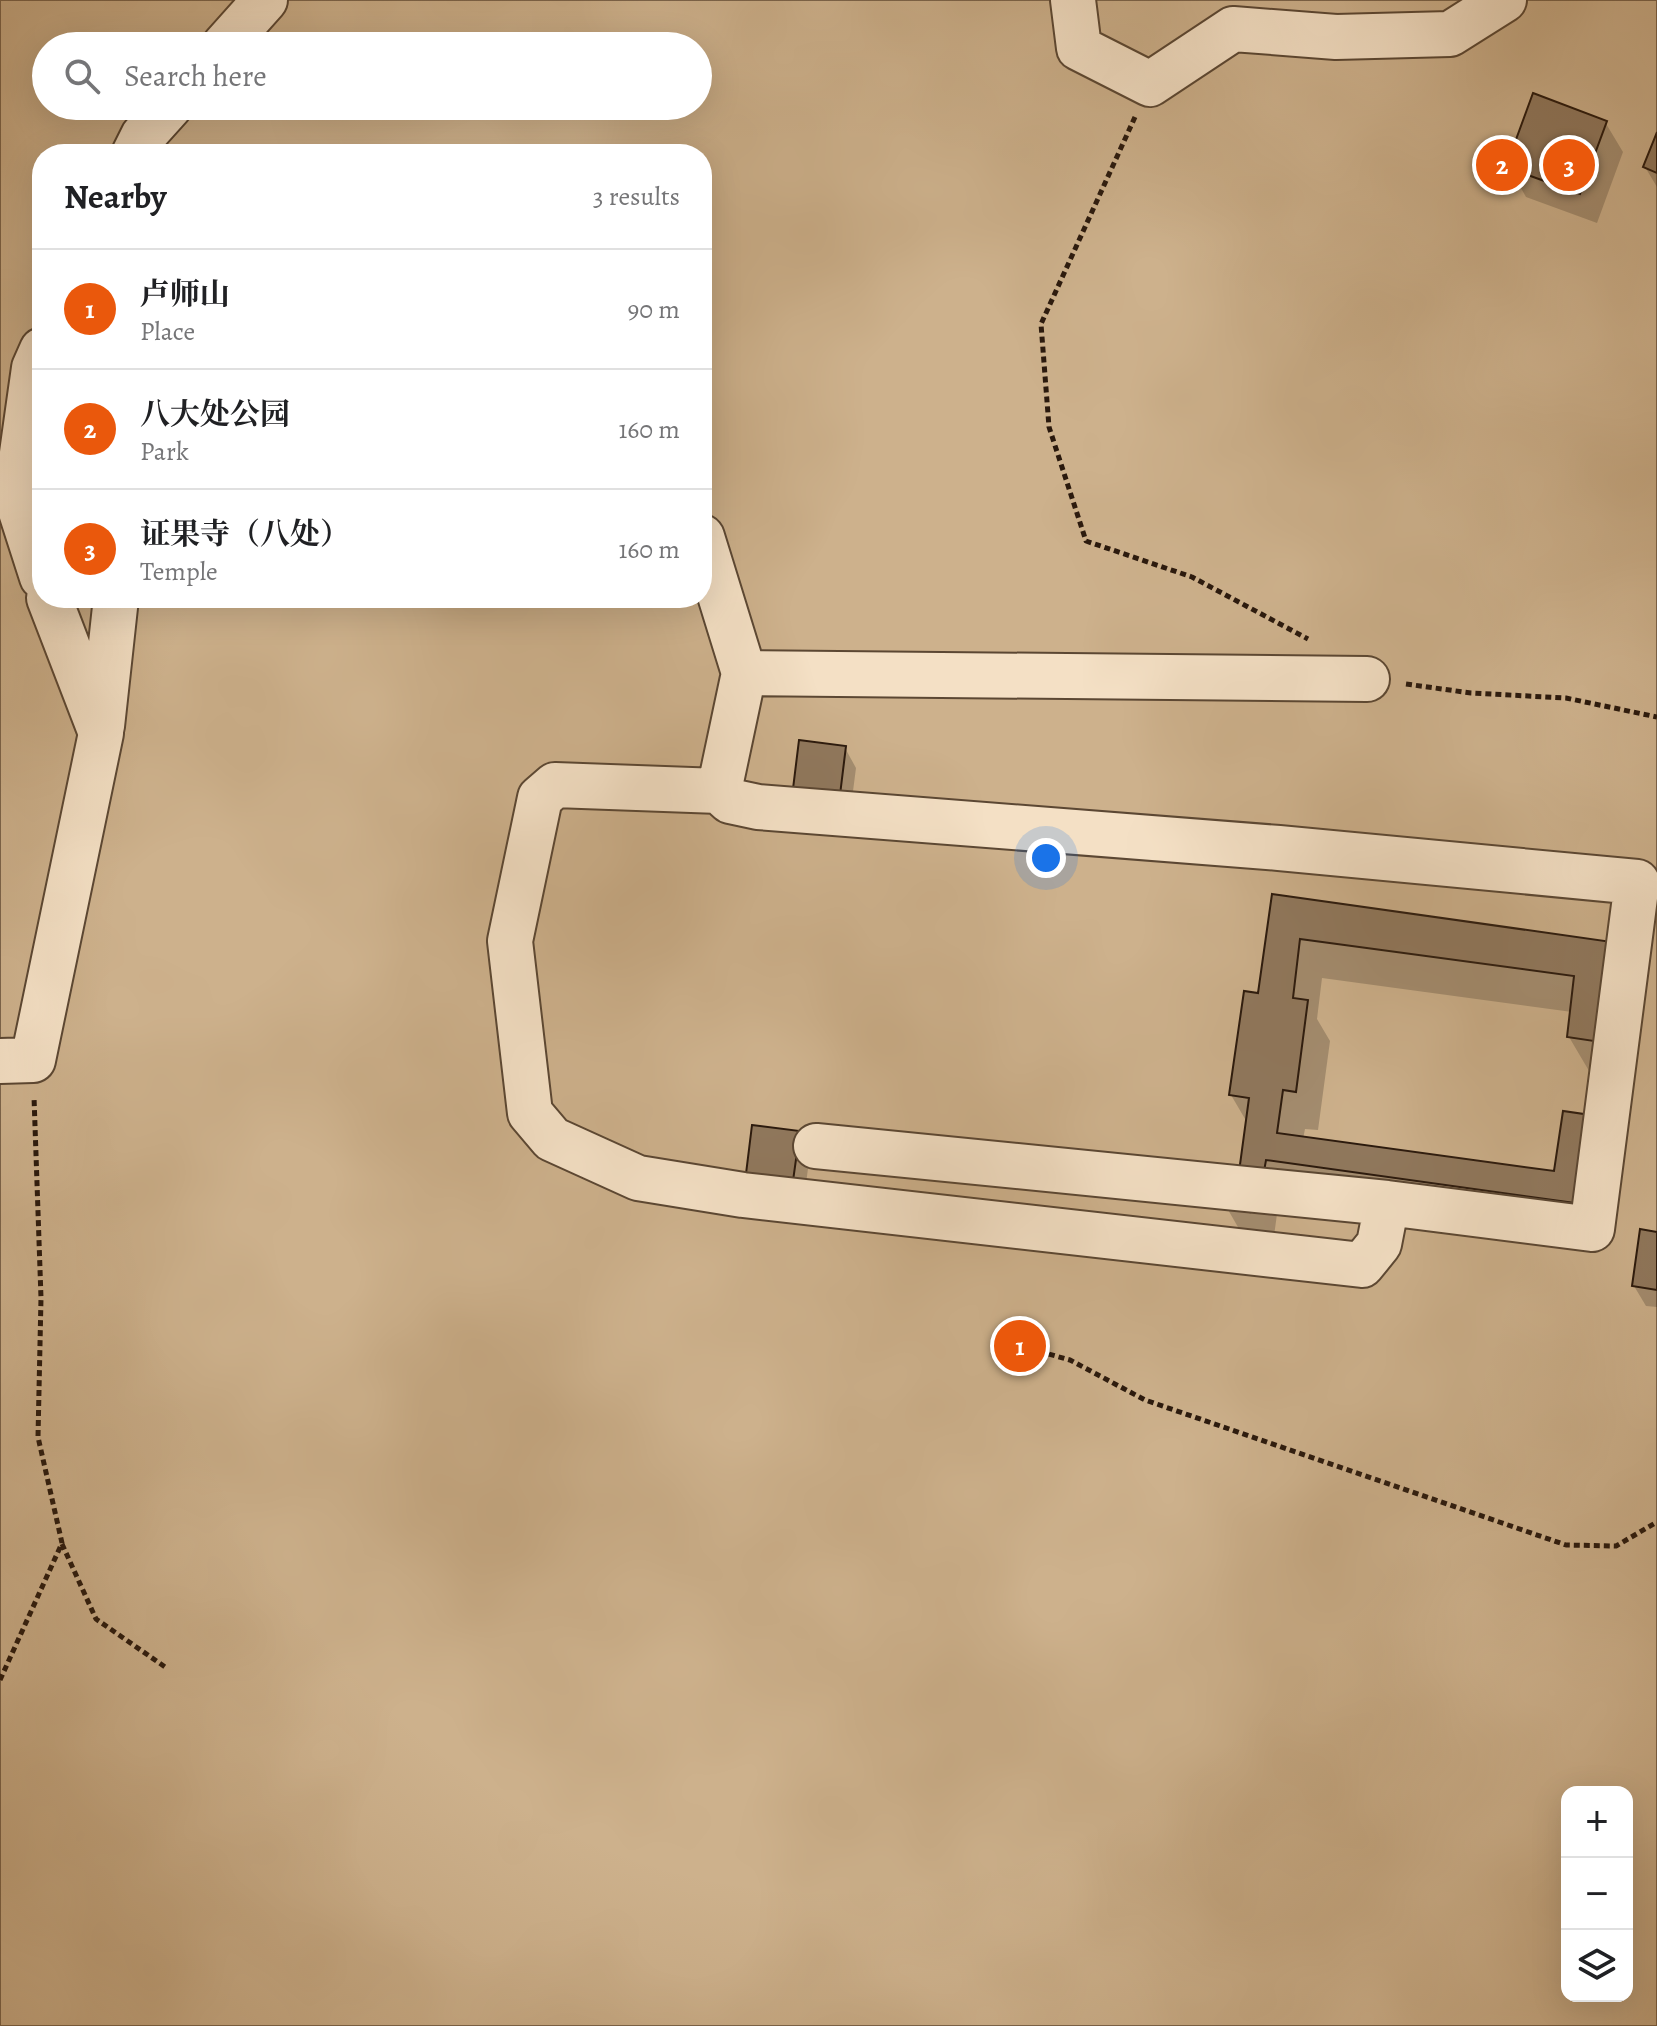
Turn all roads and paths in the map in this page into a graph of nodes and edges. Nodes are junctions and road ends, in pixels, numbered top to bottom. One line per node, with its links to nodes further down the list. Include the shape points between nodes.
1 (265, 0): 4 (lane)
2 (1073, 0): 5 (lane, via 1079,48)
3 (1504, 0): 5 (lane, via 1450,34 1336,37 1233,29)
4 (236, 32)
5 (1150, 84): 14 (path, via 1041,324 1049,427 1086,541 1192,577 1297,631)
6 (157, 120): 7 (lane)
7 (139, 144)
8 (32, 382): 9 (lane, via 16,496)
9 (32, 546)
10 (712, 569): 13 (lane)
11 (53, 608): 16 (lane)
12 (115, 608): 16 (lane)
13 (744, 673): 14 (lane); 17 (lane)
14 (1367, 679): 15 (path, via 1471,693 1566,698)
15 (1657, 717)
16 (101, 733): 18 (lane)
17 (719, 791): 20 (lane, via 555,785 540,798 510,941 530,1113 552,1139 638,1178 743,1195 1362,1265 1379,1244); 20 (lane, via 730,801 758,807 1637,882 1592,1229)
18 (16, 1060): 23 (path, via 41,1298 38,1437)
19 (816, 1146): 20 (lane)
20 (1387, 1203)
21 (1020, 1346): 22 (path, via 1070,1360 1145,1400 1566,1545 1616,1546)
22 (1657, 1522)
23 (62, 1543): 24 (path, via 96,1619); 25 (path)
24 (168, 1669)
25 (0, 1680)

